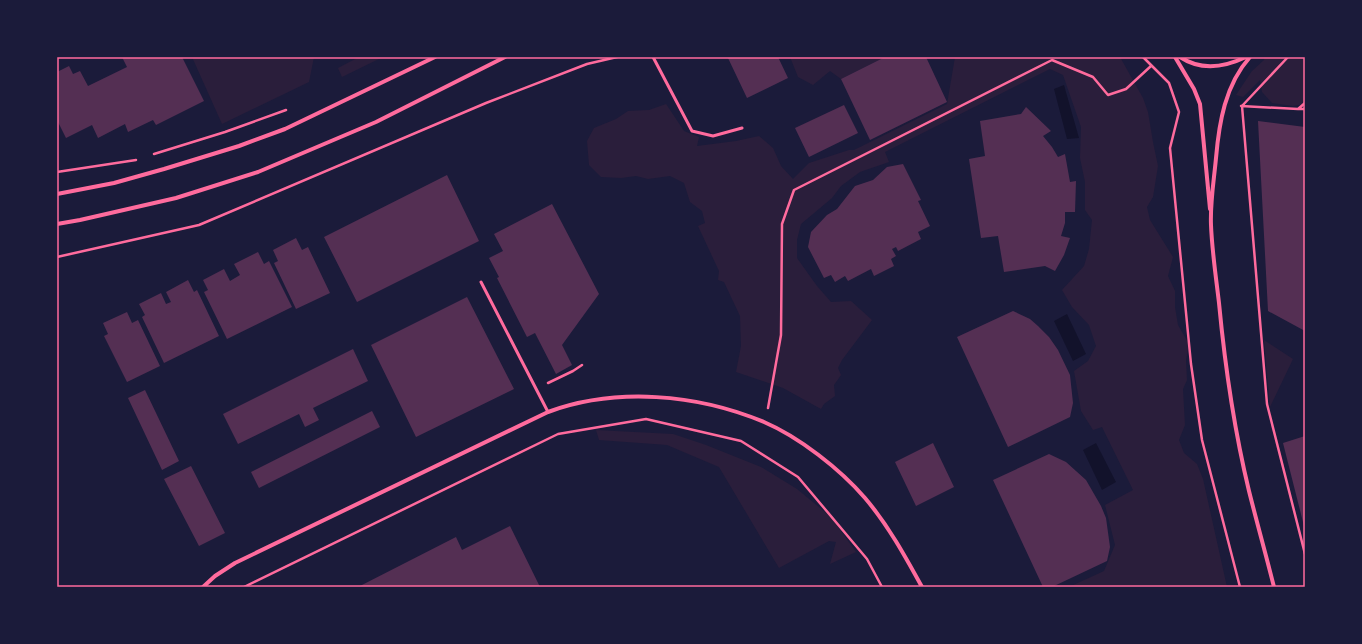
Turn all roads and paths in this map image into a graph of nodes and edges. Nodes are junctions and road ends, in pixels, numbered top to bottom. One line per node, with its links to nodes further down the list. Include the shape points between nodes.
1 (435, 57): 21 (street, via 285,129 164,169 114,183)
2 (505, 57): 22 (street, via 376,122 258,172 176,198)
3 (617, 57): 24 (path, via 587,64 486,103 199,224)
4 (653, 57): 17 (lane, via 692,131 713,136)
5 (1143, 57): 11 (path)
6 (1175, 57): 23 (street, via 1191,82 1200,104)
7 (1180, 57): 8 (street, via 1214,67)
8 (1246, 57)
9 (1250, 57): 23 (street, via 1232,85 1220,123)
10 (1288, 57): 13 (path)
11 (1151, 66): 29 (path, via 1126,89 1108,95 1093,77 1052,60 794,190 782,224 781,335); 35 (path, via 1169,83 1179,112 1170,148 1191,364 1202,440)
12 (1305, 103): 15 (path)
13 (1242, 106): 15 (path); 30 (path, via 1267,404)
14 (292, 107): 18 (path, via 226,132)
15 (1298, 109): 16 (path)
16 (1305, 109)
17 (742, 128)
18 (152, 155)
19 (138, 159): 20 (path)
20 (57, 172)
21 (57, 194)
22 (57, 224)
23 (1211, 224): 36 (street, via 1225,360 1237,431)
24 (57, 258)
25 (481, 282): 27 (lane)
26 (582, 365): 27 (path)
27 (536, 388): 28 (lane)
28 (548, 412): 29 (street, via 581,401 660,397 697,402); 31 (street, via 236,563)
29 (765, 422): 34 (street, via 800,442 847,479 865,498 897,542)
30 (1305, 554)
31 (203, 587)
32 (244, 587): 33 (path, via 558,434 646,419 741,441 798,477 867,559)
33 (882, 587)
34 (921, 587)
35 (1240, 587)
36 (1274, 587)

